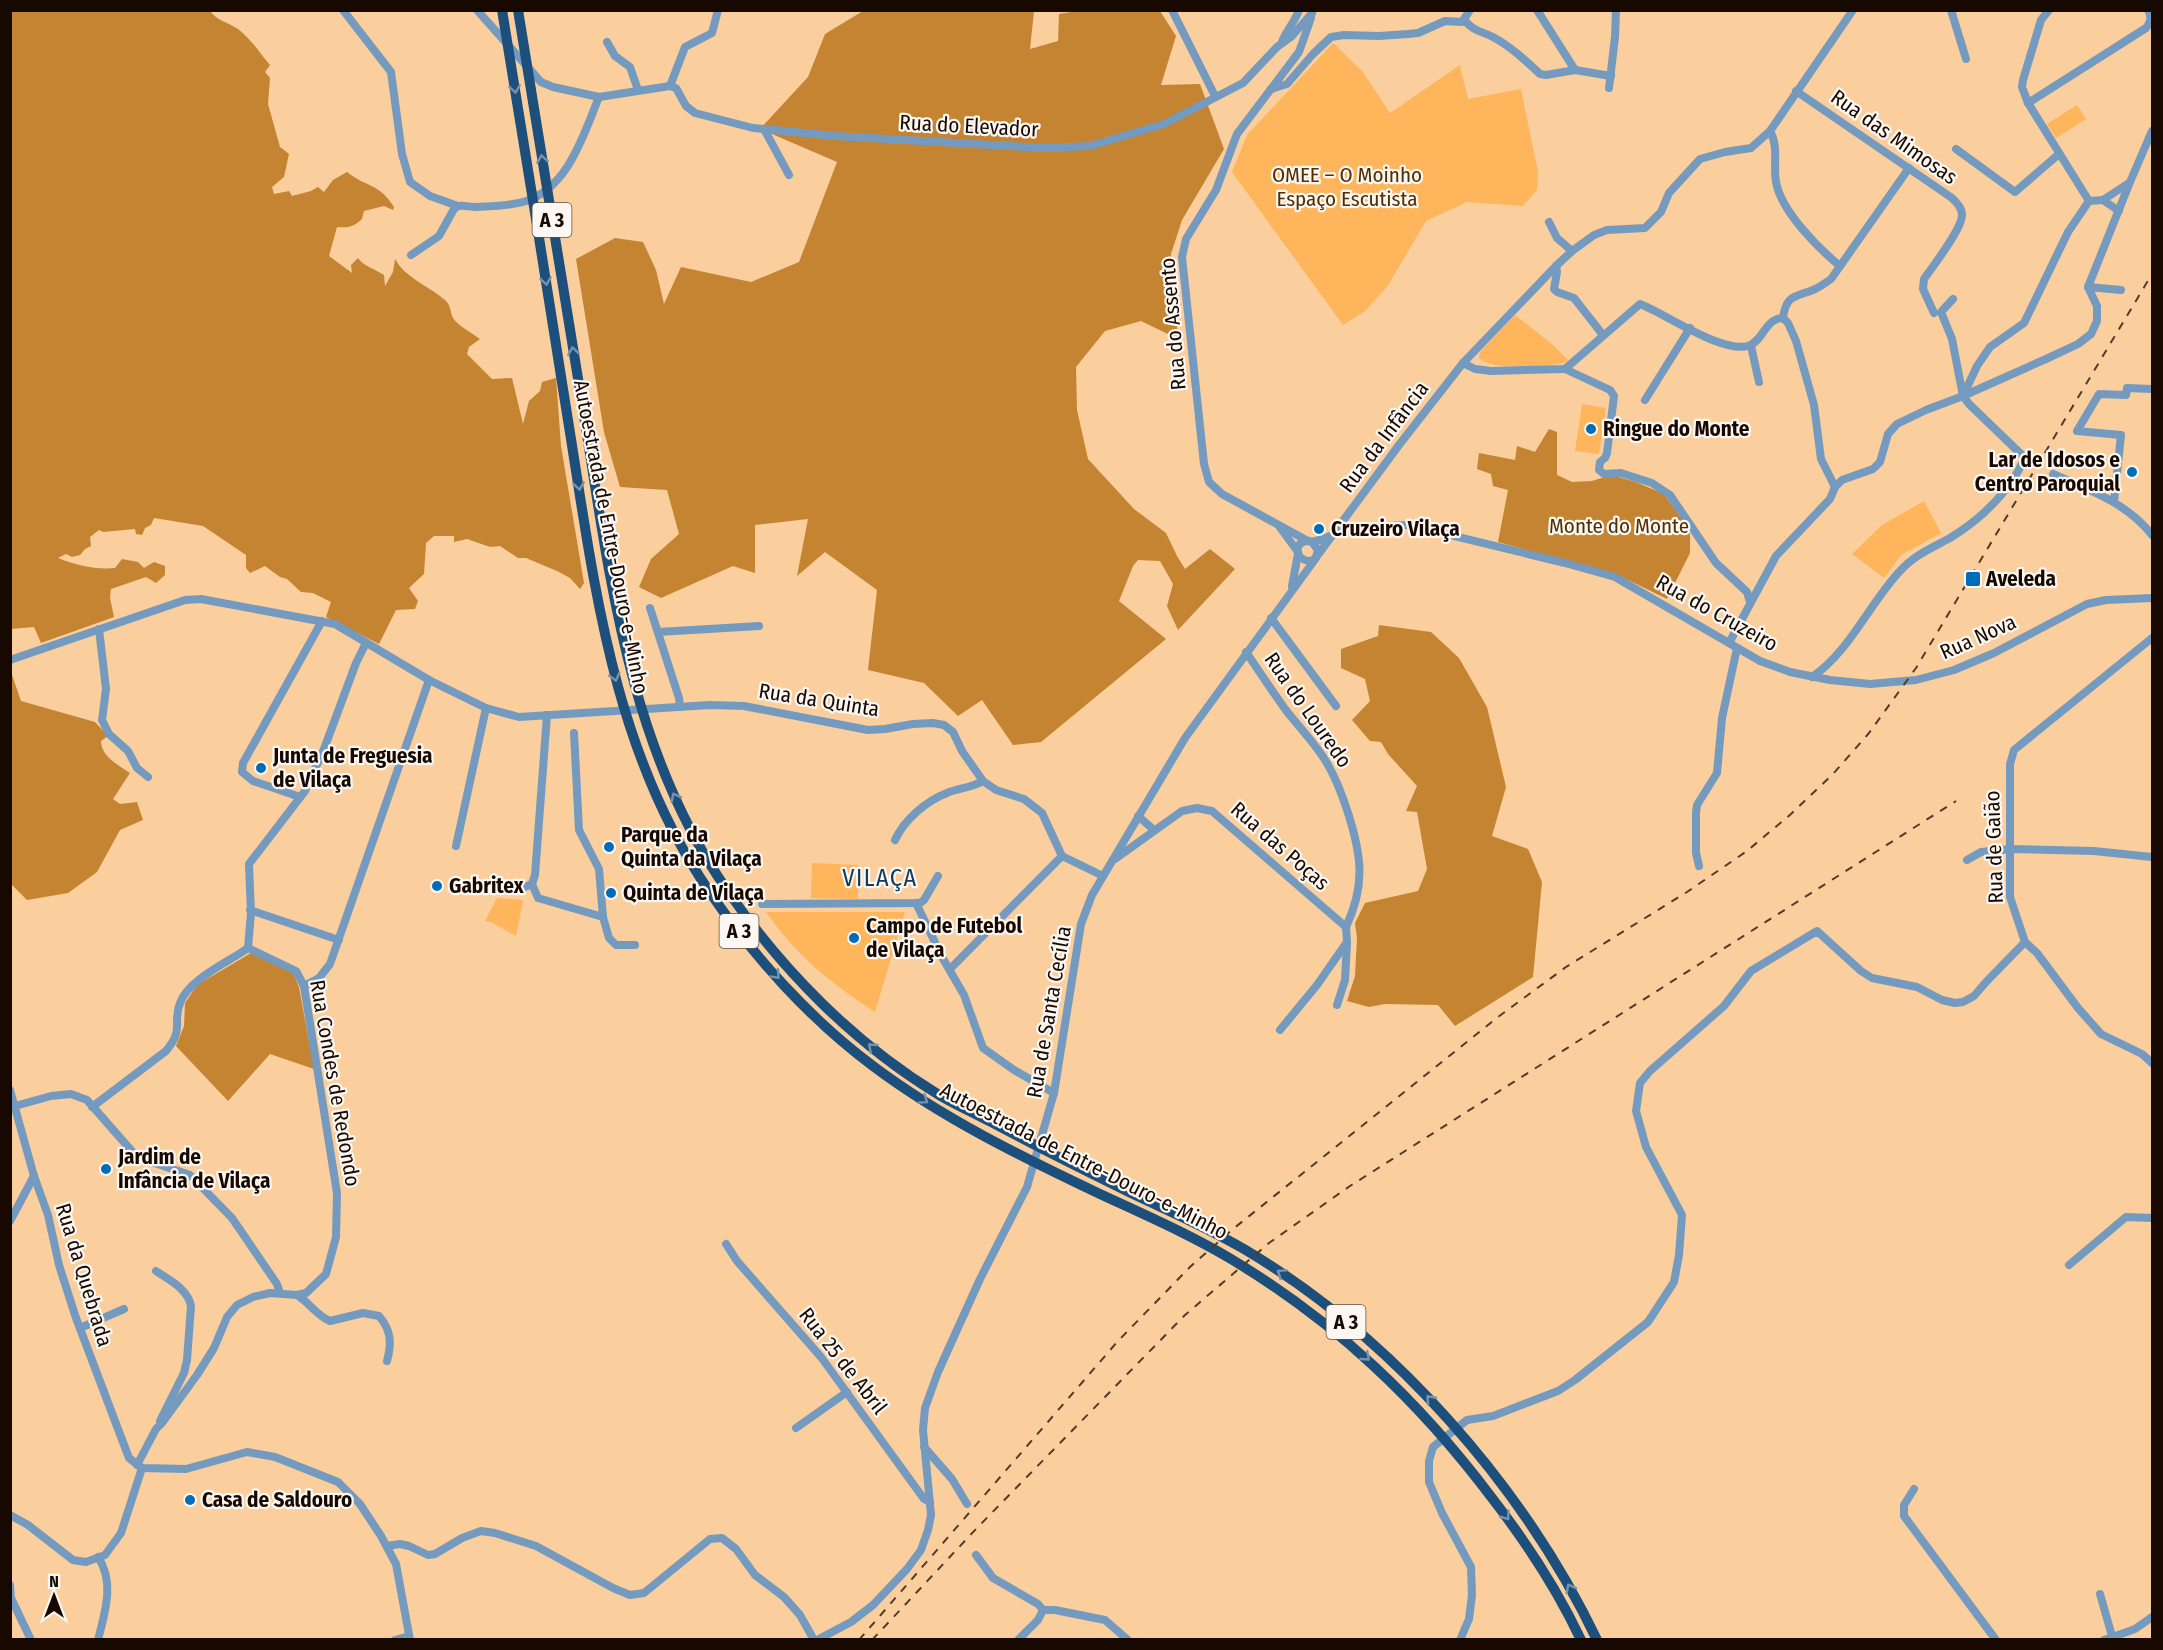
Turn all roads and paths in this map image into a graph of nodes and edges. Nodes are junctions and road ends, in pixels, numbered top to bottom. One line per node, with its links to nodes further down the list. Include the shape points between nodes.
1 (343, 10): 40 (street, via 391,72 402,154 410,182 430,196)
2 (477, 10): 28 (street, via 542,82)
3 (502, 10): 163 (highway, Autoestrada de Entre-Douro-e-Minho / A 3, one-way to 163, via 589,550 613,672 651,786 677,840 709,892 758,955 813,1015 871,1065 985,1136 1179,1230 1232,1260 1287,1295 1367,1358 1416,1405 1517,1530)
4 (518, 10): 164 (highway, Autoestrada de Entre-Douro-e-Minho / A 3, one-way to 4, via 1566,1580 1481,1459 1426,1394 1378,1347 1334,1311 1242,1248 936,1093 879,1053 823,1004 770,948 724,887 666,780 629,668)
5 (718, 10): 22 (street, via 712,33 685,47)
6 (1172, 10): 27 (street)
7 (1299, 10): 18 (street)
8 (1470, 10): 16 (street)
9 (1537, 10): 20 (street)
10 (1616, 10): 21 (street)
11 (1853, 10): 26 (street, Rua da Infância)
12 (1951, 10): 19 (street)
13 (2049, 10): 29 (street, via 2041,20 2022,80)
14 (2148, 10): 29 (street, via 2151,15 2146,28)
15 (1312, 12): 18 (street, Rua do Elevador); 24 (street, Rua do Assento, via 1299,52)
16 (1464, 20): 20 (street, via 1474,30 1504,44 1540,74); 24 (street, via 1445,21 1418,33 1331,37 1287,84)
17 (607, 42): 25 (street, via 615,56 630,67)
18 (1282, 44): 27 (street, Rua do Elevador, via 1243,83)
19 (1966, 58)
20 (1575, 70): 21 (street)
21 (1611, 76): 23 (street)
22 (670, 86): 25 (street); 30 (street, Rua do Elevador, via 676,88 695,113)
23 (1609, 88)
24 (1271, 89): 64 (street, Rua do Assento, via 1237,135 1216,190 1186,239 1182,257 1209,482 1222,494)
25 (638, 90): 28 (street)
26 (1796, 91): 31 (street, Rua da Infância); 35 (street, Rua das Mimosas)
27 (1215, 96): 30 (street, Rua do Elevador, via 1164,124 1090,147 1044,148)
28 (599, 97): 40 (street, via 565,172 543,192 522,202)
29 (2028, 103): 34 (street)
30 (764, 129): 36 (street)
31 (1770, 131): 43 (street, Rua da Infância, via 1751,148 1700,159 1669,193 1661,212 1645,228 1607,230); 46 (street, via 1776,141 1778,191 1800,224)
32 (2152, 131): 37 (street)
33 (1956, 149): 34 (street, via 2015,192)
34 (2059, 154): 39 (street)
35 (1909, 168): 46 (street); 50 (street, Rua das Mimosas, via 1952,198 1962,215 1959,227 1924,279 1923,289)
36 (789, 175)
37 (2130, 182): 38 (street); 41 (street)
38 (2103, 200): 39 (street); 41 (street)
39 (2089, 201): 59 (street, via 2068,232 2024,323 1990,347)
40 (458, 206): 44 (street, via 439,236)
41 (2119, 211): 47 (street)
42 (1549, 222): 43 (street, via 1557,238)
43 (1572, 251): 45 (street, Rua da Infância)
44 (411, 255)
45 (1556, 266): 53 (street, via 1554,289 1574,298); 55 (street, Rua da Infância)
46 (1840, 266): 51 (street, via 1820,286 1791,299)
47 (2088, 287): 48 (street); 59 (street, via 2097,306 2097,321 2091,334 2078,344)
48 (2121, 290)
49 (1953, 299): 59 (street, via 1941,312 1952,339)
50 (1934, 313)
51 (1783, 318): 54 (street, via 1775,320); 62 (street, via 1796,341 1814,405 1821,459)
52 (1690, 328): 53 (street, via 1640,304); 54 (street, via 1730,345); 60 (street)
53 (1603, 335): 56 (street)
54 (1751, 346): 57 (street)
55 (1463, 363): 56 (street, via 1491,371); 65 (street, Rua da Infância)
56 (1565, 369): 72 (street, via 1611,390 1614,396 1607,453 1599,470 1652,483 1670,495 1716,563 1747,592)
57 (1759, 382)
58 (2152, 389): 63 (street, via 2127,388 2126,395 2099,394 2077,431 2121,435)
59 (1963, 396): 62 (street, via 1897,424 1888,434 1880,462); 84 (street, via 2026,460 1990,508 1899,571 1834,659)
60 (1645, 400)
61 (2053, 474): 63 (street)
62 (1835, 487): 72 (street, via 1830,499 1776,556)
63 (2114, 502): 66 (street, via 2140,519)
64 (1276, 523): 67 (street, Rua do Assento); 68 (street, Rua do Assento)
65 (1334, 534): 67 (street); 69 (street, Rua da Infância); 81 (street, Rua do Cruzeiro, via 1409,525 1600,572 1636,588)
66 (2152, 535)
67 (1310, 542): 68 (street, via 1300,545); 69 (street, via 1318,550)
68 (1298, 553): 69 (street, via 1304,561); 70 (street, Rua de Santa Cecília)
69 (1316, 557): 70 (street, Rua de Santa Cecília)
70 (1291, 591): 74 (street, Rua de Santa Cecília)
71 (2152, 598): 84 (street, Rua Nova, via 2087,604 1954,670 1916,680 1881,683)
72 (1750, 602): 81 (street)
73 (650, 608): 78 (street)
74 (1271, 618): 82 (street, Rua de Santa Cecília); 86 (street)
75 (322, 621): 77 (street, Rua da Quinta, via 201,598); 80 (street, Rua da Quinta); 93 (street, via 243,763 242,772 253,781)
76 (759, 626): 78 (street)
77 (99, 629): 83 (street, Rua da Quinta); 91 (street, via 106,689 102,720 109,734)
78 (658, 632): 87 (street)
79 (2152, 638): 98 (street, Rua de Gaião, via 2014,750 2010,764)
80 (366, 642): 85 (street, Rua da Quinta); 93 (street, via 324,749)
81 (1733, 646): 84 (street, Rua do Cruzeiro, via 1760,661); 103 (street, via 1717,772 1696,813)
82 (1246, 652): 94 (street, Rua de Santa Cecília, via 1185,738); 112 (street, Rua do Louredo, via 1325,760 1338,784 1361,862 1355,907)
83 (10, 660)
84 (1812, 677)
85 (429, 680): 88 (street, Rua da Quinta); 113 (street)
86 (1336, 706)
87 (680, 707): 89 (street, Rua da Quinta); 92 (street, Rua da Quinta, via 744,706 868,730 944,725 953,732)
88 (486, 708): 89 (street, Rua da Quinta, via 519,717); 97 (street)
89 (547, 715): 106 (street)
90 (574, 733): 111 (street, via 579,830 599,869)
91 (148, 777)
92 (983, 781): 96 (street, via 929,803); 99 (street, via 996,790 1024,799 1042,813)
93 (300, 797): 110 (street, via 249,864)
94 (1138, 816): 95 (street); 102 (street, Rua de Santa Cecília)
95 (1154, 830): 102 (street, Rua das Poças); 112 (street, Rua das Poças, via 1182,811 1212,811)
96 (895, 840)
97 (456, 846)
98 (2011, 849): 100 (street); 101 (street, via 1981,852); 115 (street, Rua de Gaião, via 2010,897)
99 (1062, 856): 105 (street); 118 (street)
100 (2152, 857)
101 (1967, 860)
102 (1110, 863): 105 (street, Rua de Santa Cecília)
103 (1699, 866)
104 (938, 876): 108 (street, via 924,900)
105 (1104, 876): 124 (street, Rua de Santa Cecília, via 1081,924)
106 (532, 884): 107 (street); 111 (street, via 538,898)
107 (522, 888)
108 (916, 903): 109 (street); 118 (street)
109 (762, 904)
110 (250, 910): 113 (street); 117 (street)
111 (603, 917): 116 (street, via 609,938 616,945)
112 (1346, 927): 114 (street)
113 (339, 940): 119 (street, via 330,964 319,978)
114 (1347, 942): 120 (street, via 1345,980); 121 (street)
115 (2025, 942): 122 (street, Rua de Gaião, via 2101,1034); 162 (street, via 1974,996 1955,1003 1917,987 1872,978 1817,931 1751,971 1724,1006 1640,1083 1636,1111 1646,1147 1682,1215 1674,1282 1648,1322 1575,1380 1493,1416 1467,1420 1433,1447 1429,1482 1471,1567 1469,1619)
116 (635, 945)
117 (248, 948): 119 (street, Rua Condes de Redondo, via 296,971); 126 (street, via 189,986 178,1006 175,1040)
118 (950, 969): 124 (street, via 964,994 983,1048)
119 (304, 986): 134 (street, Rua Condes de Redondo, via 337,1193 336,1237 326,1274)
120 (1337, 1005)
121 (1280, 1030)
122 (2152, 1063)
123 (10, 1090): 125 (street, Rua da Quebrada)
124 (1054, 1093): 141 (street, Rua de Santa Cecília, via 1027,1187 934,1381 924,1418)
125 (15, 1106): 126 (street, via 71,1094 87,1100); 127 (street, Rua da Quebrada)
126 (92, 1107): 133 (street, via 137,1157 190,1175 232,1218)
127 (34, 1176): 129 (street); 136 (street, Rua da Quebrada)
128 (2152, 1218): 131 (street, via 2126,1217)
129 (10, 1221)
130 (726, 1245): 138 (street, Rua 25 de Abril)
131 (2069, 1265)
132 (156, 1271): 139 (street, via 176,1284 190,1299 191,1306 184,1373 160,1420)
133 (280, 1293): 134 (street); 139 (street, via 253,1297 237,1305 197,1375)
134 (302, 1294): 137 (street, via 317,1314 330,1321 363,1313 379,1316 391,1339)
135 (124, 1309): 136 (street)
136 (80, 1328): 142 (street, Rua da Quebrada, via 129,1458)
137 (387, 1360)
138 (848, 1392): 140 (street); 144 (street, Rua 25 de Abril, via 924,1499)
139 (162, 1423): 142 (street)
140 (796, 1428)
141 (924, 1447): 144 (street, Rua de Santa Cecília); 145 (street, via 952,1479)
142 (140, 1467): 147 (street, via 186,1469 247,1452 275,1457 338,1482 360,1504); 149 (street, via 121,1533)
143 (1914, 1489): 165 (street, via 1905,1505 1905,1516)
144 (930, 1502): 159 (street, Rua de Santa Cecília, via 928,1530 908,1569 851,1622)
145 (967, 1504)
146 (10, 1515): 149 (street, via 73,1560 86,1562)
147 (387, 1546): 154 (street, via 396,1564); 159 (street, via 400,1544 428,1555 481,1531 495,1533 536,1546 630,1595 644,1593 710,1539 722,1538 736,1549 755,1575 784,1597)
148 (976, 1555): 152 (street, via 993,1578)
149 (98, 1557): 157 (street, via 105,1568 108,1596)
150 (10, 1585): 156 (street, via 11,1598)
151 (2100, 1594): 155 (street)
152 (1043, 1610): 160 (street); 161 (street, via 1105,1620)
153 (2152, 1617): 155 (street, via 2135,1629)
154 (410, 1638): 158 (street)
155 (2108, 1638)
156 (31, 1640)
157 (98, 1640)
158 (395, 1640)
159 (815, 1640)
160 (1018, 1640)
161 (1128, 1640)
162 (1460, 1640)
163 (1581, 1640)
164 (1597, 1640)
165 (1996, 1640)

